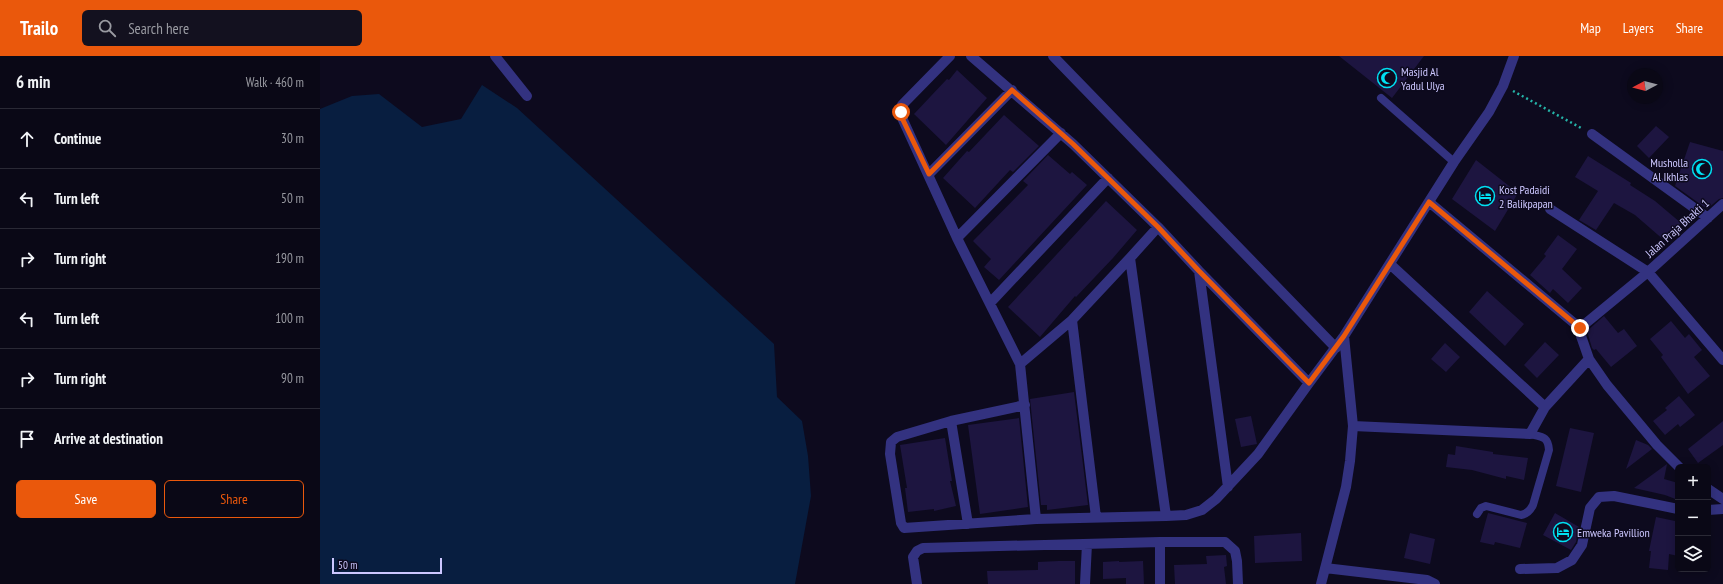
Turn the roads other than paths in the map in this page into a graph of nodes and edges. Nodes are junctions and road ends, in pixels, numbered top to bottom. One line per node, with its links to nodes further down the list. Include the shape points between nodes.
1 (495, 56): 7 (street)
2 (950, 56): 12 (street, via 902,105 903,120)
3 (971, 56): 6 (street)
4 (1053, 56): 28 (street)
5 (1514, 56): 11 (street, via 1503,86 1489,112)
6 (1012, 90): 9 (street); 12 (street)
7 (527, 96)
8 (1381, 98): 11 (lane)
9 (1061, 133): 13 (street); 19 (street)
10 (1592, 134): 17 (street)
11 (1454, 162): 14 (street)
12 (929, 174): 19 (street)
13 (1108, 178): 18 (street); 24 (street)
14 (1429, 202): 21 (street); 26 (street)
15 (1723, 204): 17 (street, Jalan Praja Bhakti 1)
16 (1550, 209): 23 (street)
17 (1708, 218): 23 (street, Jalan Praja Bhakti 1)
18 (1158, 227): 20 (street); 22 (street)
19 (957, 238): 24 (street)
20 (1130, 258): 25 (street); 46 (street)
21 (1390, 265): 27 (street); 34 (street)
22 (1199, 271): 32 (street); 39 (street)
23 (1648, 272): 26 (street, Jalan Praja Bhakti 1); 30 (street)
24 (990, 303): 31 (street)
25 (1072, 320): 31 (street); 47 (street)
26 (1580, 328): 29 (street)
27 (1344, 336): 28 (street); 36 (street)
28 (1336, 348): 32 (street)
29 (1589, 359): 34 (street); 38 (street, via 1607,385)
30 (1723, 360)
31 (1020, 364): 33 (street)
32 (1309, 383): 39 (street, via 1258,454)
33 (1025, 404): 35 (street); 48 (street)
34 (1545, 407): 37 (street)
35 (951, 421): 49 (street); 49 (street, via 897,437 891,442 890,454 901,523 904,528 910,529)
36 (1353, 426): 37 (street); 52 (street, via 1346,487)
37 (1530, 434): 45 (lane, via 1545,438 1549,450 1530,511 1521,515 1486,506 1480,508)
38 (1676, 464)
39 (1228, 487): 46 (street, via 1202,510 1186,515)
40 (1711, 491): 41 (street)
41 (1723, 499)
42 (1675, 508): 53 (street, via 1614,496 1599,497 1590,508 1582,546 1572,560 1557,568)
43 (1723, 509): 44 (street)
44 (1711, 510)
45 (1477, 514)
46 (1166, 516): 47 (street)
47 (1096, 517): 48 (street)
48 (1036, 519): 49 (street)
49 (968, 524)
50 (1160, 542): 51 (street); 56 (street); 57 (street, via 1225,542 1235,551)
51 (1087, 544): 54 (street, via 923,548 913,557); 55 (street)
52 (1325, 568): 58 (street); 59 (street, via 1427,580)
53 (1520, 569)
54 (917, 584)
55 (1085, 584)
56 (1160, 584)
57 (1238, 584)
58 (1321, 584)
59 (1435, 584)

